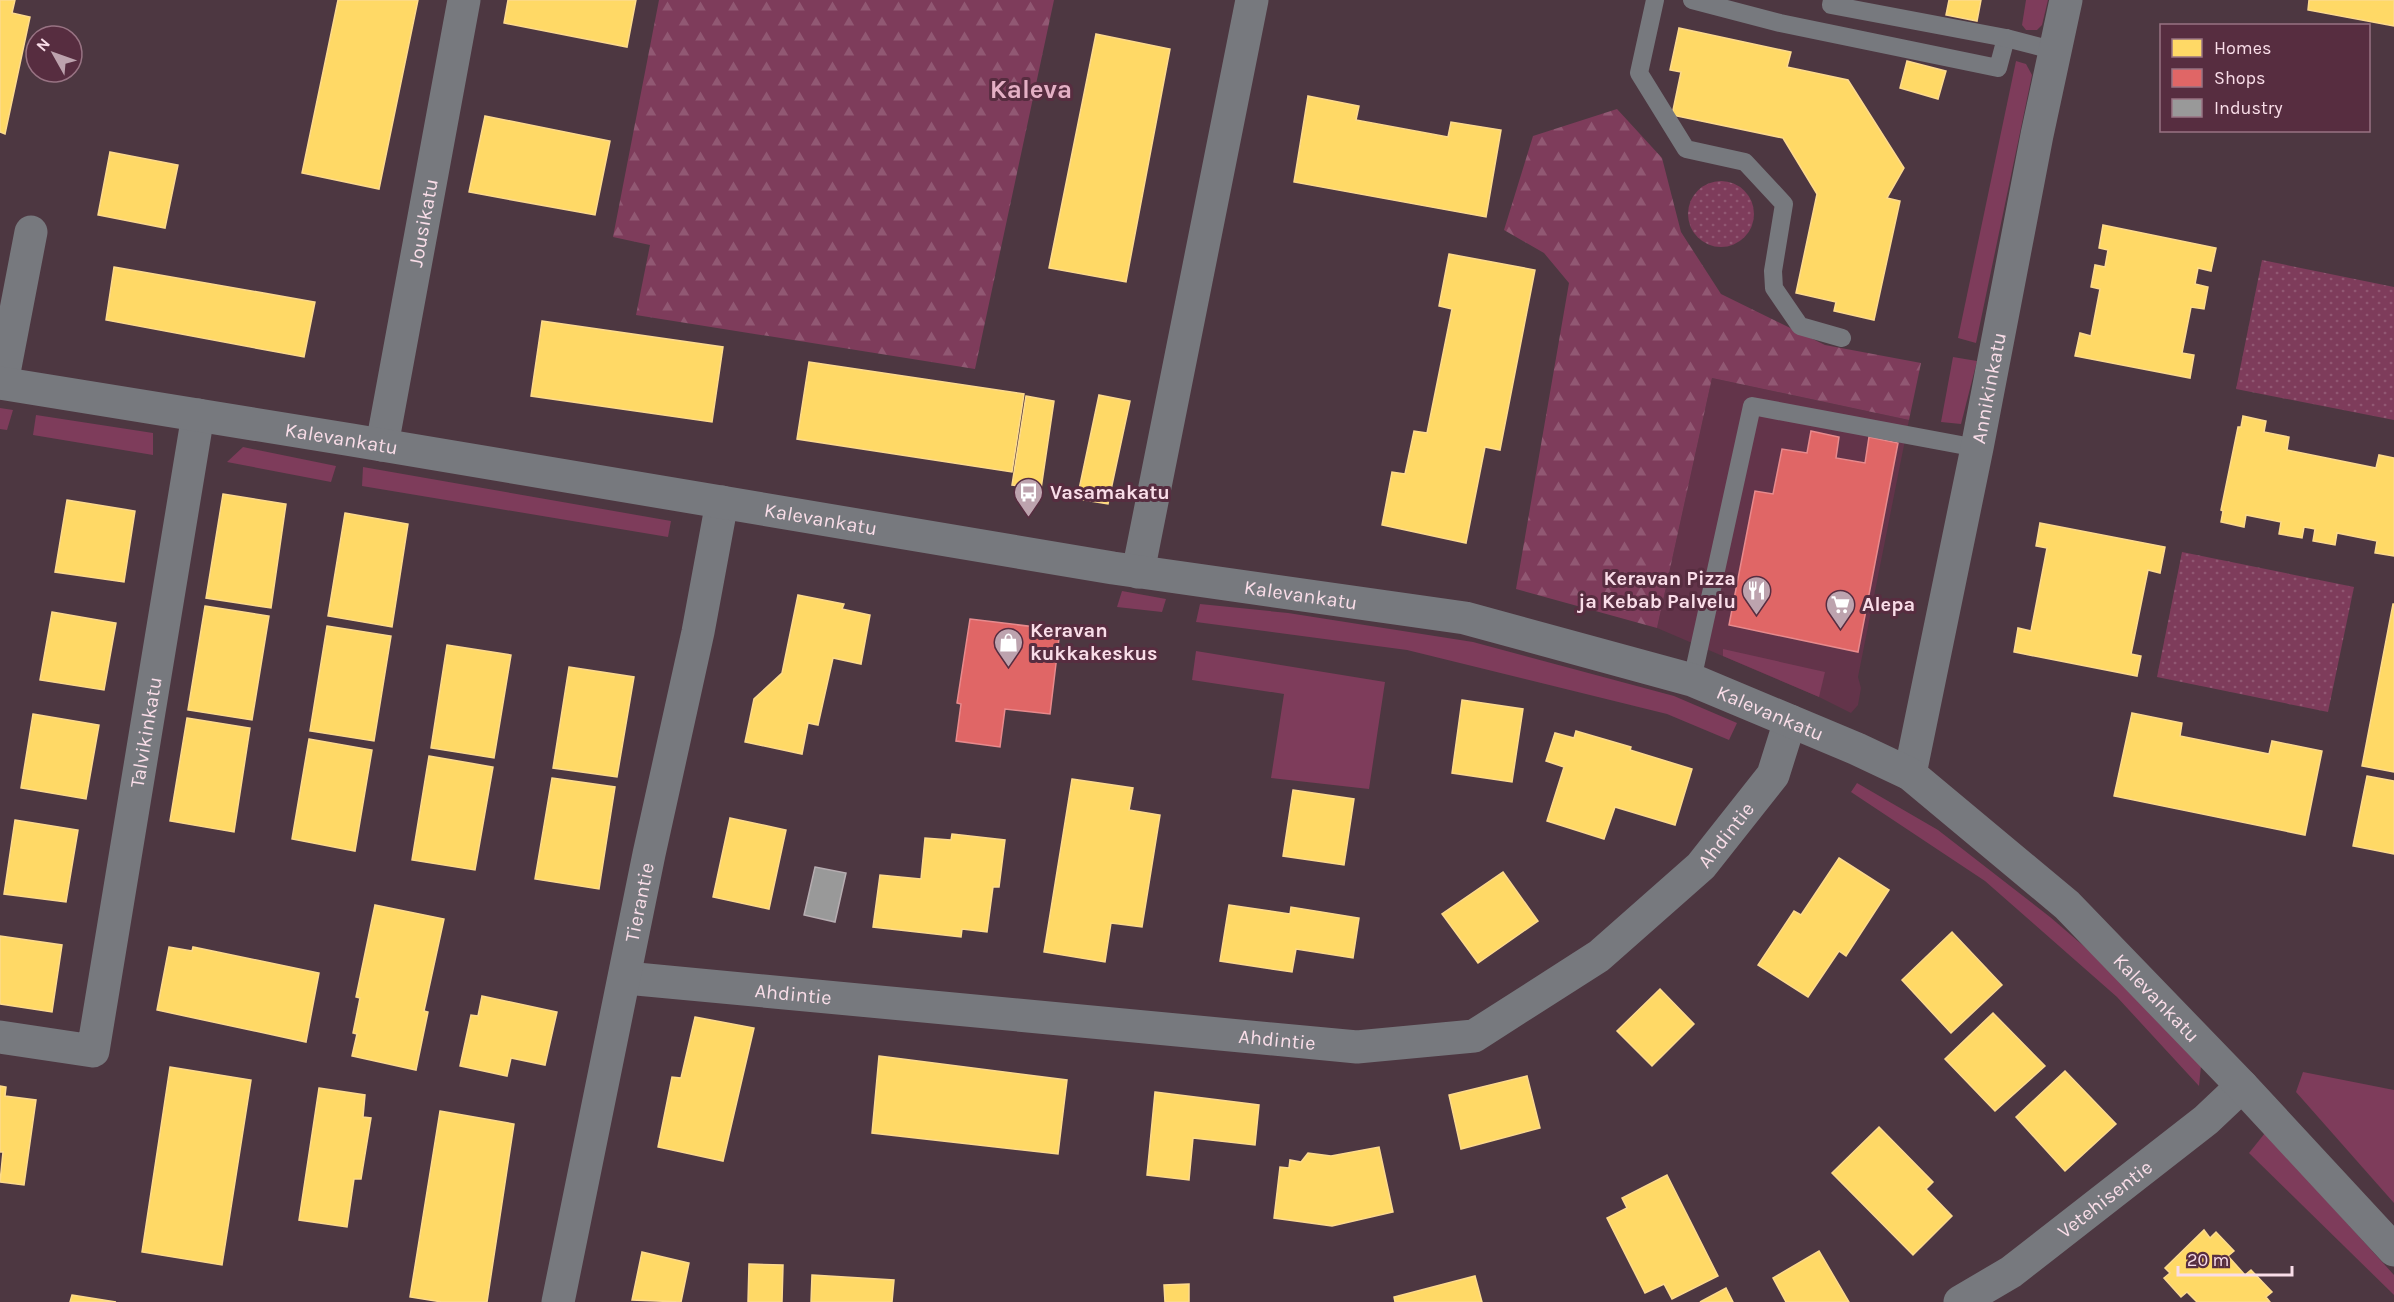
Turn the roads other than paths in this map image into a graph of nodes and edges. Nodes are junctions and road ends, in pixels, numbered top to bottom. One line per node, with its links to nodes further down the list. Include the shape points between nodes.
1 (464, 0): 13 (street, Jousikatu)
2 (1249, 0): 16 (street)
3 (1655, 0): 10 (lane, via 1639,74 1686,149 1745,162 1784,204 1773,271 1774,288 1800,326)
4 (1692, 0): 7 (lane, via 1780,23 1998,68)
5 (1832, 0): 7 (lane, via 1831,4)
6 (2066, 0): 8 (street, Annikinkatu)
7 (2006, 38): 8 (lane)
8 (2056, 51): 14 (street, Annikinkatu)
9 (31, 232): 11 (street)
10 (1842, 338)
11 (1, 383): 12 (street, Kalevankatu)
12 (198, 415): 13 (street, Kalevankatu); 21 (street, Talvikinkatu, via 93,1051)
13 (382, 445): 15 (street, Kalevankatu)
14 (1977, 448): 17 (lane, via 1752,406); 19 (street, Annikinkatu)
15 (722, 502): 16 (street, Kalevankatu); 20 (street, Tierantie)
16 (1138, 572): 17 (street, Kalevankatu, via 1465,618)
17 (1692, 680): 18 (street, Kalevankatu)
18 (1790, 722): 19 (street, Kalevankatu); 20 (street, Ahdintie, via 1773,775 1701,866 1599,956 1474,1036 1357,1047)
19 (1910, 774): 22 (street, Kalevankatu, via 2067,905)
20 (626, 978): 24 (street, Tierantie)
21 (0, 1037)
22 (2242, 1086): 23 (street, Kalevankatu); 25 (street, Vetehisentie, via 2206,1120 2012,1272)
23 (2394, 1250)
24 (558, 1302)
25 (1960, 1302)

